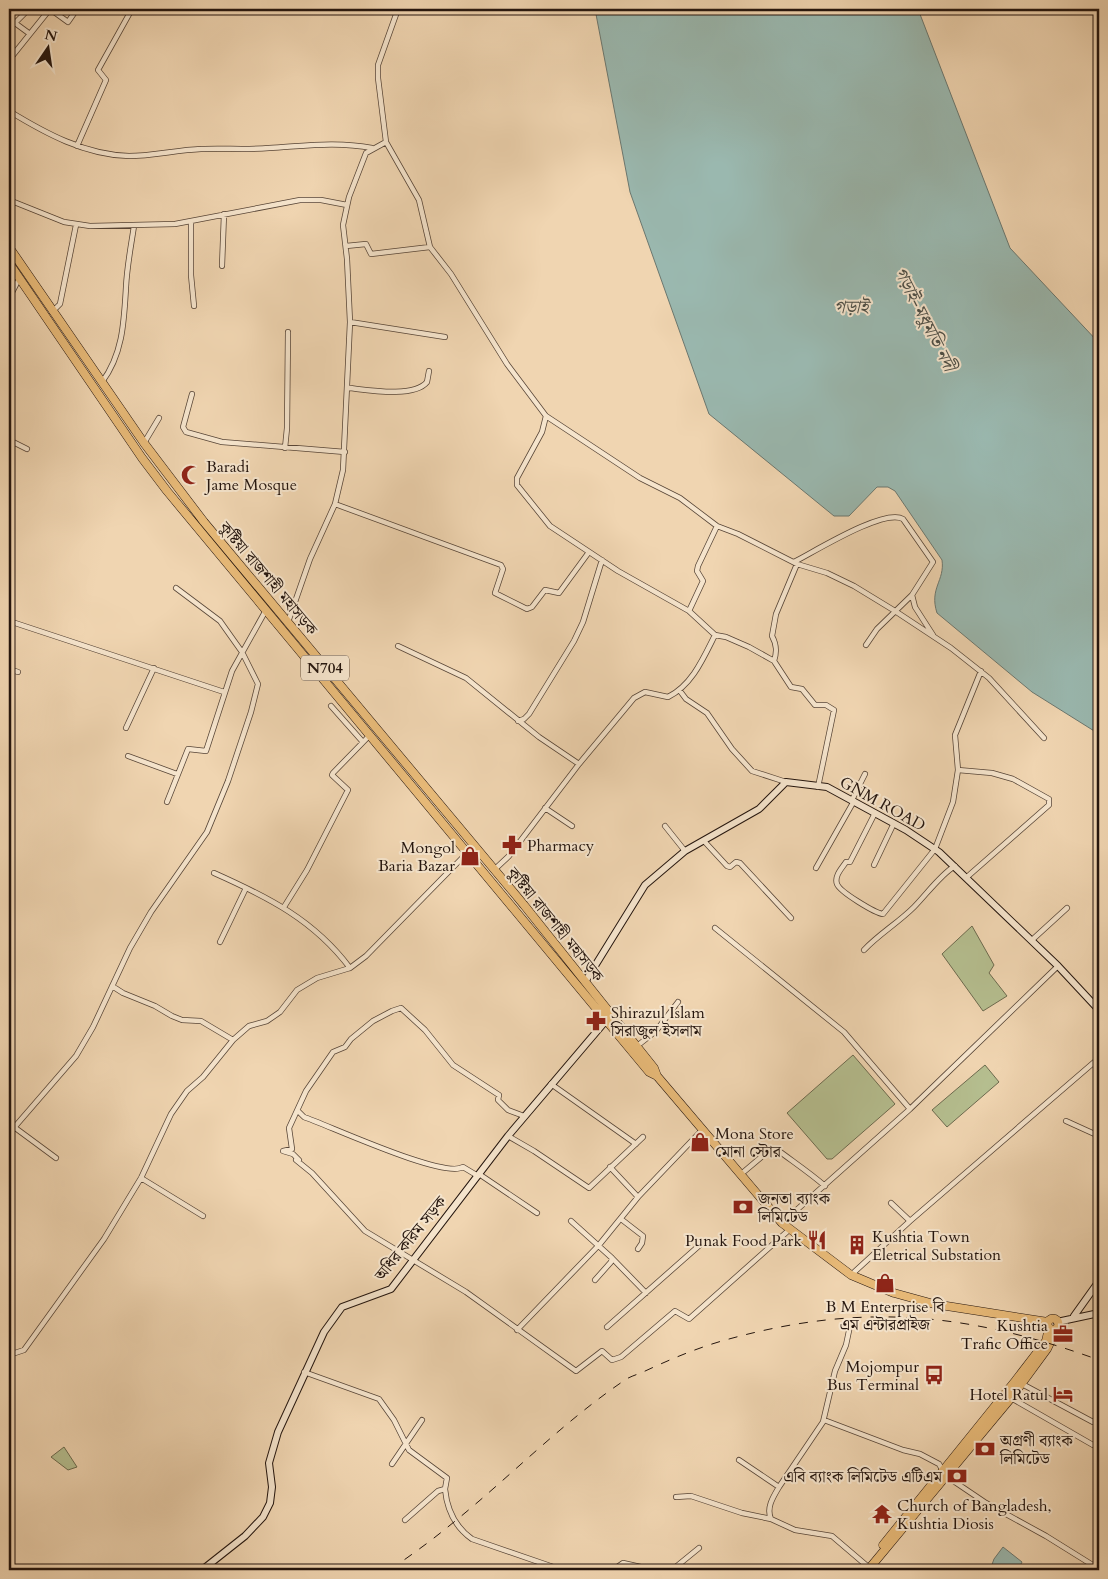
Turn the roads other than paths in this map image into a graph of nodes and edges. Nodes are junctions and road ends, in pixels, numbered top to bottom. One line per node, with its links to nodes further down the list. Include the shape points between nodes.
1 (29, 9): 6 (street, via 15,23)
2 (50, 9): 3 (street, via 68,22); 6 (street)
3 (77, 9)
4 (132, 9): 10 (street, via 98,70 106,80)
5 (398, 9): 9 (street, via 378,65)
6 (30, 34): 7 (street)
7 (9, 60)
8 (9, 111): 10 (street)
9 (386, 142): 11 (street); 20 (street, via 419,200)
10 (77, 146): 11 (street, via 130,156 176,150 325,143)
11 (372, 148): 13 (street, via 364,158)
12 (9, 200): 16 (street)
13 (347, 205): 14 (street, via 300,200); 18 (street, via 343,225)
14 (224, 214): 15 (street); 22 (street)
15 (191, 221): 17 (street); 27 (street)
16 (76, 225): 17 (street); 28 (street, via 61,301)
17 (134, 226): 33 (street, via 124,324 110,372)
18 (346, 246): 20 (street, via 366,244 371,254); 29 (street)
19 (9, 247): 24 (highway, কুষ্টিয়া রাজশাহী মহাসড়ক / N704)
20 (430, 247): 36 (street)
21 (9, 264): 23 (highway, কুষ্টিয়া রাজশাহী মহাসড়ক / N704)
22 (222, 266)
23 (19, 279): 25 (street); 26 (highway, কুষ্টিয়া রাজশাহী মহাসড়ক / N704)
24 (40, 293): 26 (highway); 28 (highway, কুষ্টিয়া রাজশাহী মহাসড়ক / N704)
25 (9, 298)
26 (32, 298): 44 (highway, কুষ্টিয়া রাজশাহী মহাসড়ক / N704)
27 (194, 306)
28 (52, 312): 33 (highway, কুষ্টিয়া রাজশাহী মহাসড়ক / N704)
29 (350, 322): 31 (street); 34 (street)
30 (288, 332): 40 (street)
31 (445, 336)
32 (429, 372): 34 (street, via 427,382 415,389 394,392)
33 (102, 382): 39 (highway, কুষ্টিয়া রাজশাহী মহাসড়ক / N704)
34 (349, 388): 42 (street)
35 (192, 394): 40 (street, via 183,427 186,432 222,442)
36 (546, 416): 46 (street, via 640,478 680,498); 47 (street, via 542,432 517,478 518,485 550,526)
37 (159, 418): 39 (street)
38 (9, 440): 41 (street)
39 (144, 443): 43 (highway, কুষ্টিয়া রাজশাহী মহাসড়ক / N704)
40 (285, 448): 42 (street)
41 (27, 449)
42 (345, 452): 45 (street)
43 (151, 453): 44 (highway); 50 (highway, কুষ্টিয়া রাজশাহী মহাসড়ক / N704)
44 (142, 458): 50 (highway, কুষ্টিয়া রাজশাহী মহাসড়ক / N704)
45 (335, 504): 47 (street, via 501,565 503,569 495,593 527,609 545,590 560,593); 57 (street, via 310,559)
46 (716, 526): 49 (street); 54 (street, via 698,566 697,572 703,580)
47 (588, 552): 48 (street)
48 (602, 560): 54 (street); 72 (street, via 574,641 529,714)
49 (795, 563): 52 (street, via 871,523 900,517 933,562); 55 (street, via 827,573); 63 (street, via 776,614 772,636 776,644)
50 (251, 585): 53 (highway, কুষ্টিয়া রাজশাহী মহাসড়ক / N704); 57 (highway, কুষ্টিয়া রাজশাহী মহাসড়ক / N704)
51 (176, 588): 62 (street, via 220,621)
52 (912, 595): 55 (street); 59 (street, via 915,607)
53 (266, 610): 62 (street); 64 (highway, কুষ্টিয়া রাজশাহী মহাসড়ক / N704)
54 (689, 610): 58 (street)
55 (895, 611): 59 (street); 60 (street)
56 (9, 621): 65 (street)
57 (287, 623): 64 (highway, কুষ্টিয়া রাজশাহী মহাসড়ক / N704)
58 (715, 635): 63 (street, via 749,647); 69 (street, via 700,665)
59 (934, 637): 67 (street)
60 (866, 645)
61 (398, 646): 72 (street, via 466,678)
62 (242, 652): 70 (street); 115 (street, via 258,689 212,822 151,912)
63 (774, 661): 85 (street, via 791,687 802,689 815,705 826,705 834,710)
64 (319, 667): 74 (highway, কুষ্টিয়া রাজশাহী মহাসড়ক / N704); 78 (highway, কুষ্টিয়া রাজশাহী মহাসড়ক / N704)
65 (154, 668): 70 (street); 73 (street)
66 (9, 669): 68 (street)
67 (981, 671): 75 (street); 81 (street, via 955,735)
68 (18, 672)
69 (680, 691): 80 (street, via 668,697 639,694); 84 (street, via 707,713 752,771)
70 (224, 692): 82 (street, via 206,751 188,749)
71 (331, 706): 76 (street)
72 (518, 721): 80 (street)
73 (126, 728)
74 (370, 734): 76 (street); 79 (highway, কুষ্টিয়া রাজশাহী মহাসড়ক / N704)
75 (1044, 738)
76 (362, 741): 105 (street, via 333,773 348,790)
77 (128, 756): 82 (street)
78 (400, 756): 79 (highway); 97 (highway, কুষ্টিয়া রাজশাহী মহাসড়ক / N704)
79 (392, 762): 96 (highway, কুষ্টিয়া রাজশাহী মহাসড়ক / N704)
80 (579, 764): 88 (street)
81 (957, 769): 94 (street, via 953,802); 103 (street, via 1013,779 1049,799 1049,805)
82 (177, 774): 87 (street)
83 (865, 774): 86 (street)
84 (786, 782): 85 (main road, GNM ROAD); 93 (main road, via 759,809)
85 (818, 787): 86 (main road, GNM ROAD, via 827,787)
86 (853, 801): 89 (main road, GNM ROAD); 100 (street)
87 (167, 802)
88 (545, 808): 91 (street); 101 (street, via 509,856)
89 (876, 813): 90 (main road, GNM ROAD); 94 (street, via 850,862 846,862 836,878 846,893 876,913 883,914 888,910)
90 (894, 823): 94 (main road, GNM ROAD); 98 (street)
91 (572, 826)
92 (665, 826): 95 (street)
93 (704, 841): 95 (main road); 107 (street, via 727,866 740,863)
94 (935, 849): 99 (main road, GNM ROAD)
95 (685, 851): 114 (main road, via 645,885)
96 (468, 852): 97 (highway, কুষ্টিয়া রাজশাহী মহাসড়ক / N704); 113 (street, via 366,956)
97 (484, 864): 101 (highway, কুষ্টিয়া রাজশাহী মহাসড়ক / N704); 118 (highway, কুষ্টিয়া রাজশাহী মহাসড়ক / N704)
98 (874, 865)
99 (955, 866): 103 (main road, GNM ROAD); 111 (street, via 914,908)
100 (816, 868)
101 (494, 870): 114 (highway, কুষ্টিয়া রাজশাহী মহাসড়ক / N704)
102 (214, 874): 104 (street)
103 (967, 877): 109 (main road, GNM ROAD)
104 (246, 888): 105 (street); 110 (street)
105 (284, 907): 113 (street, via 323,936)
106 (1067, 908): 109 (street)
107 (791, 918)
108 (715, 928): 124 (street, via 844,1032)
109 (1032, 940): 112 (main road, GNM ROAD)
110 (220, 942)
111 (864, 950)
112 (1058, 966): 117 (main road, GNM ROAD); 124 (street)
113 (350, 968): 119 (street, via 305,984 296,990 280,1012 249,1026)
114 (585, 982): 118 (highway, কুষ্টিয়া রাজশাহী মহাসড়ক / N704)
115 (112, 986): 119 (street, via 182,1020 201,1021); 133 (street, via 76,1056 13,1128)
116 (678, 1002): 120 (street, via 656,1031)
117 (1099, 1010)
118 (610, 1017): 120 (highway, কুষ্টিয়া রাজশাহী মহাসড়ক / N704); 122 (highway, কুষ্টিয়া রাজশাহী মহাসড়ক / N704, via 649,1072); 123 (main road, অধির করিম সড়ক)
119 (233, 1040): 137 (street, via 203,1077 187,1091 171,1114)
120 (637, 1046): 122 (highway, কুষ্টিয়া রাজশাহী মহাসড়ক / N704)
121 (1099, 1058): 145 (street)
122 (657, 1076): 128 (highway, কুষ্টিয়া রাজশাহী মহাসড়ক / N704)
123 (551, 1084): 126 (main road, অধির করিম সড়ক); 132 (street)
124 (910, 1109): 138 (street)
125 (298, 1111): 126 (street, via 306,1091 333,1052 345,1047 373,1021 401,1008 425,1030 454,1065 499,1095 498,1100 508,1110); 136 (street, via 304,1117 410,1158 444,1169 463,1167); 152 (street, via 289,1128 292,1149 282,1151 294,1154 365,1231)
126 (524, 1116): 129 (main road, অধির করিম সড়ক)
127 (1066, 1121): 130 (street)
128 (703, 1129): 135 (highway, কুষ্টিয়া রাজশাহী মহাসড়ক / N704); 139 (street)
129 (508, 1136): 134 (street, via 588,1188); 136 (main road, অধির করিম সড়ক)
130 (1099, 1136)
131 (643, 1137): 132 (street)
132 (636, 1144): 134 (street)
133 (56, 1158)
134 (610, 1167): 139 (street)
135 (740, 1174): 138 (street, via 776,1148); 146 (highway, কুষ্টিয়া রাজশাহী মহাসড়ক / N704)
136 (478, 1175): 141 (street); 152 (main road, অধির করিম সড়ক)
137 (141, 1178): 142 (street); 163 (street, via 104,1239 24,1350)
138 (825, 1186): 146 (street)
139 (638, 1197): 143 (street)
140 (891, 1204): 145 (street)
141 (537, 1213)
142 (203, 1216)
143 (622, 1218): 149 (street); 150 (street, via 642,1236)
144 (572, 1221): 149 (street)
145 (910, 1221): 153 (street)
146 (782, 1223): 147 (highway, কুষ্টিয়া রাজশাহী মহাসড়ক / N704)
147 (789, 1230): 153 (highway, কুষ্টিয়া রাজশাহী মহাসড়ক / N704); 162 (street, via 689,1319 675,1311 616,1360 602,1351 576,1371)
148 (701, 1244): 156 (street)
149 (599, 1245): 151 (street); 162 (street)
150 (638, 1249)
151 (612, 1258): 154 (street); 156 (street)
152 (413, 1260): 162 (street, via 466,1292); 165 (main road, অধির করিম সড়ক, via 391,1289 342,1307 324,1332)
153 (851, 1275): 159 (highway, কুষ্টিয়া রাজশাহী মহাসড়ক / N704, via 927,1303)
154 (595, 1280)
155 (1099, 1281): 158 (main road)
156 (646, 1293): 161 (street)
157 (1099, 1313): 158 (main road)
158 (1074, 1316): 159 (main road)
159 (1053, 1325): 164 (highway)
160 (850, 1326): 171 (street)
161 (607, 1327)
162 (517, 1330)
163 (9, 1355)
164 (1028, 1369): 166 (highway); 168 (highway)
165 (304, 1372): 172 (street, via 379,1398); 184 (main road, অধির করিম সড়ক, via 278,1432 269,1463 272,1487 270,1503 263,1517 245,1536)
166 (1022, 1384): 167 (highway); 169 (street, via 1093,1422)
167 (1010, 1398): 168 (highway); 173 (street)
168 (992, 1415): 176 (highway)
169 (1099, 1415)
170 (422, 1420): 172 (street)
171 (824, 1420): 176 (street, via 920,1454 938,1464); 177 (street)
172 (405, 1443): 175 (street); 178 (street, via 409,1450 447,1478)
173 (1093, 1445)
174 (739, 1460): 177 (street)
175 (392, 1464)
176 (944, 1472): 183 (highway); 189 (street, via 986,1503)
177 (778, 1487): 180 (street, via 769,1508)
178 (445, 1490): 181 (street, via 438,1491); 185 (street, via 451,1515 463,1533)
179 (676, 1497): 180 (street, via 691,1496)
180 (771, 1519): 183 (street, via 795,1530 832,1536)
181 (405, 1520)
182 (699, 1548): 188 (street)
183 (866, 1569)
184 (202, 1570)
185 (562, 1570)
186 (613, 1570): 187 (street, via 623,1563)
187 (654, 1570)
188 (672, 1570)
189 (1099, 1570)

